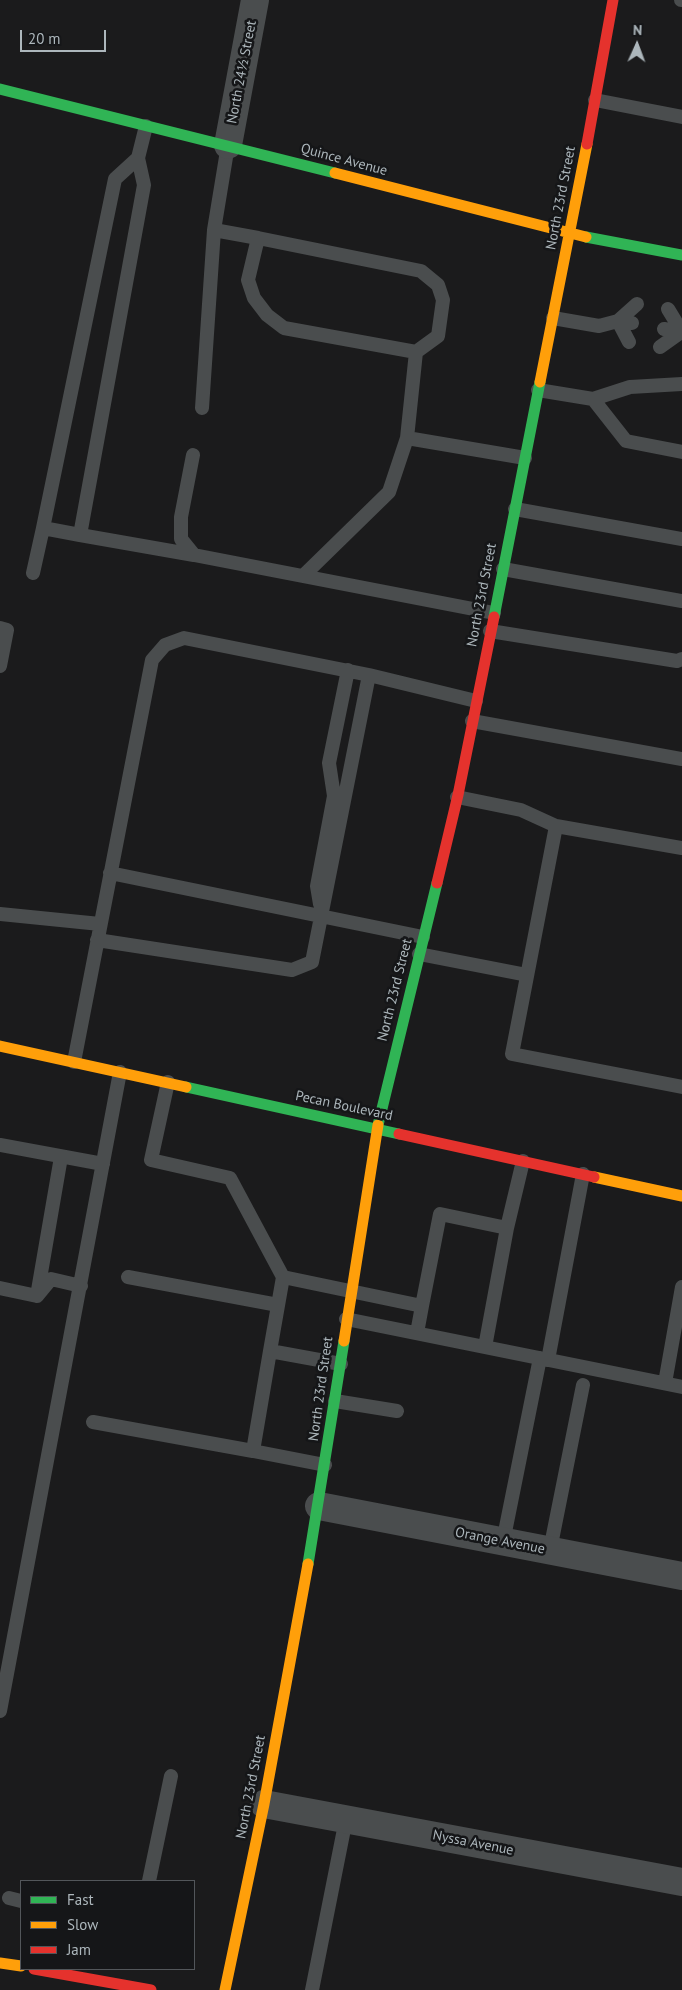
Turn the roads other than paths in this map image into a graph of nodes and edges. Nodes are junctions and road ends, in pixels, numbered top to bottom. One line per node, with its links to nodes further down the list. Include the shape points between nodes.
1 (255, 0): 7 (street, North 24½ Street)
2 (613, 0): 4 (main road, North 23rd Street)
3 (0, 89): 6 (main road, Quince Avenue)
4 (595, 100): 5 (lane); 10 (main road, North 23rd Street)
5 (682, 116)
6 (146, 126): 7 (main road, Quince Avenue); 8 (lane)
7 (228, 145): 9 (lane); 10 (main road, Quince Avenue)
8 (138, 158): 32 (lane, via 115,179); 33 (lane, via 144,185)
9 (214, 230): 11 (lane); 26 (lane)
10 (570, 234): 12 (main road, Quince Avenue); 15 (main road, North 23rd Street)
11 (258, 238): 22 (lane, via 248,280 254,298 266,315 284,328); 22 (lane, via 421,271 438,284 443,300 438,336)
12 (682, 255)
13 (637, 304): 16 (lane)
14 (668, 309): 19 (lane)
15 (553, 318): 16 (lane, via 599,326); 24 (main road, North 23rd Street)
16 (618, 321): 17 (lane); 20 (lane)
17 (632, 323)
18 (664, 329): 19 (lane)
19 (682, 332): 21 (lane)
20 (629, 342)
21 (660, 347)
22 (416, 352): 27 (lane)
23 (682, 384): 25 (lane, via 630,387)
24 (538, 390): 25 (lane); 30 (main road, North 23rd Street)
25 (593, 399): 28 (lane, via 626,441)
26 (202, 408)
27 (407, 438): 30 (lane); 38 (lane, via 389,492)
28 (682, 452)
29 (193, 455): 35 (lane, via 181,517 181,539)
30 (525, 458): 31 (main road, North 23rd Street)
31 (515, 509): 34 (lane); 36 (main road, North 23rd Street)
32 (42, 528): 33 (lane); 37 (lane)
33 (80, 535): 35 (lane)
34 (682, 539)
35 (194, 555): 38 (lane)
36 (503, 569): 39 (lane); 40 (main road, North 23rd Street)
37 (33, 573)
38 (303, 576): 40 (lane)
39 (682, 600)
40 (494, 613): 42 (main road, North 23rd Street)
41 (0, 628): 44 (lane, via 7,630)
42 (490, 631): 43 (lane, via 677,661); 47 (main road, North 23rd Street)
43 (682, 659)
44 (0, 666)
45 (348, 670): 46 (lane); 53 (lane, via 184,638 165,646 152,660); 55 (lane, via 329,763 334,796 317,886)
46 (370, 675): 47 (lane); 55 (lane)
47 (476, 701): 48 (main road, North 23rd Street)
48 (472, 721): 49 (lane); 50 (main road, North 23rd Street)
49 (682, 759)
50 (457, 797): 51 (lane, via 521,810); 57 (main road, North 23rd Street)
51 (556, 826): 52 (lane); 60 (lane)
52 (682, 848)
53 (110, 873): 55 (lane); 56 (lane)
54 (0, 914): 56 (lane)
55 (322, 915): 57 (lane); 58 (lane, via 312,962 292,970)
56 (100, 924): 58 (lane)
57 (423, 937): 59 (main road, North 23rd Street)
58 (97, 940): 62 (lane)
59 (419, 954): 60 (lane); 66 (main road, North 23rd Street)
60 (527, 975): 65 (lane, via 512,1054)
61 (0, 1046): 62 (main road, Pecan Boulevard)
62 (74, 1062): 63 (main road, Pecan Boulevard)
63 (120, 1072): 64 (main road, Pecan Boulevard); 70 (lane)
64 (168, 1082): 66 (main road, Pecan Boulevard); 75 (lane, via 152,1160 230,1178)
65 (682, 1086)
66 (376, 1128): 69 (main road, Pecan Boulevard); 79 (main road, North 23rd Street)
67 (0, 1145): 68 (lane)
68 (61, 1157): 70 (lane); 80 (lane)
69 (523, 1161): 71 (main road, Pecan Boulevard); 73 (lane)
70 (103, 1164): 76 (lane)
71 (583, 1174): 72 (main road, Pecan Boulevard); 87 (lane)
72 (682, 1196)
73 (508, 1228): 82 (lane, via 440,1214); 85 (lane)
74 (128, 1277): 81 (lane)
75 (283, 1278): 79 (lane); 81 (lane)
76 (81, 1286): 80 (lane, via 51,1279); 101 (lane)
77 (682, 1287): 89 (lane)
78 (0, 1288): 80 (lane)
79 (350, 1291): 82 (lane); 83 (main road, North 23rd Street)
80 (37, 1296)
81 (278, 1305): 86 (lane)
82 (422, 1306): 84 (lane)
83 (346, 1320): 84 (lane); 88 (main road, North 23rd Street)
84 (417, 1334): 85 (lane)
85 (485, 1347): 87 (lane)
86 (270, 1351): 88 (lane); 95 (lane)
87 (544, 1359): 89 (lane); 98 (lane)
88 (341, 1364): 92 (main road, North 23rd Street)
89 (665, 1383): 91 (lane)
90 (583, 1385): 99 (lane)
91 (682, 1387)
92 (335, 1401): 93 (lane); 96 (main road, North 23rd Street)
93 (397, 1411)
94 (93, 1422): 95 (lane)
95 (253, 1451): 96 (lane)
96 (325, 1465): 97 (main road, North 23rd Street)
97 (319, 1506): 98 (street, Orange Avenue); 103 (main road, North 23rd Street)
98 (503, 1542): 99 (street, Orange Avenue)
99 (550, 1550): 100 (street, Orange Avenue)
100 (682, 1576)
101 (0, 1711)
102 (171, 1776): 105 (lane)
103 (264, 1804): 104 (street, Nyssa Avenue); 113 (main road, North 23rd Street)
104 (346, 1819): 106 (street, Nyssa Avenue); 114 (lane)
105 (149, 1880)
106 (682, 1882)
107 (0, 1963): 108 (main road)
108 (20, 1966)
109 (54, 1970): 111 (main road)
110 (131, 1970): 111 (lane)
111 (127, 1988): 112 (main road)
112 (151, 1990)
113 (225, 1990)
114 (312, 1990)

